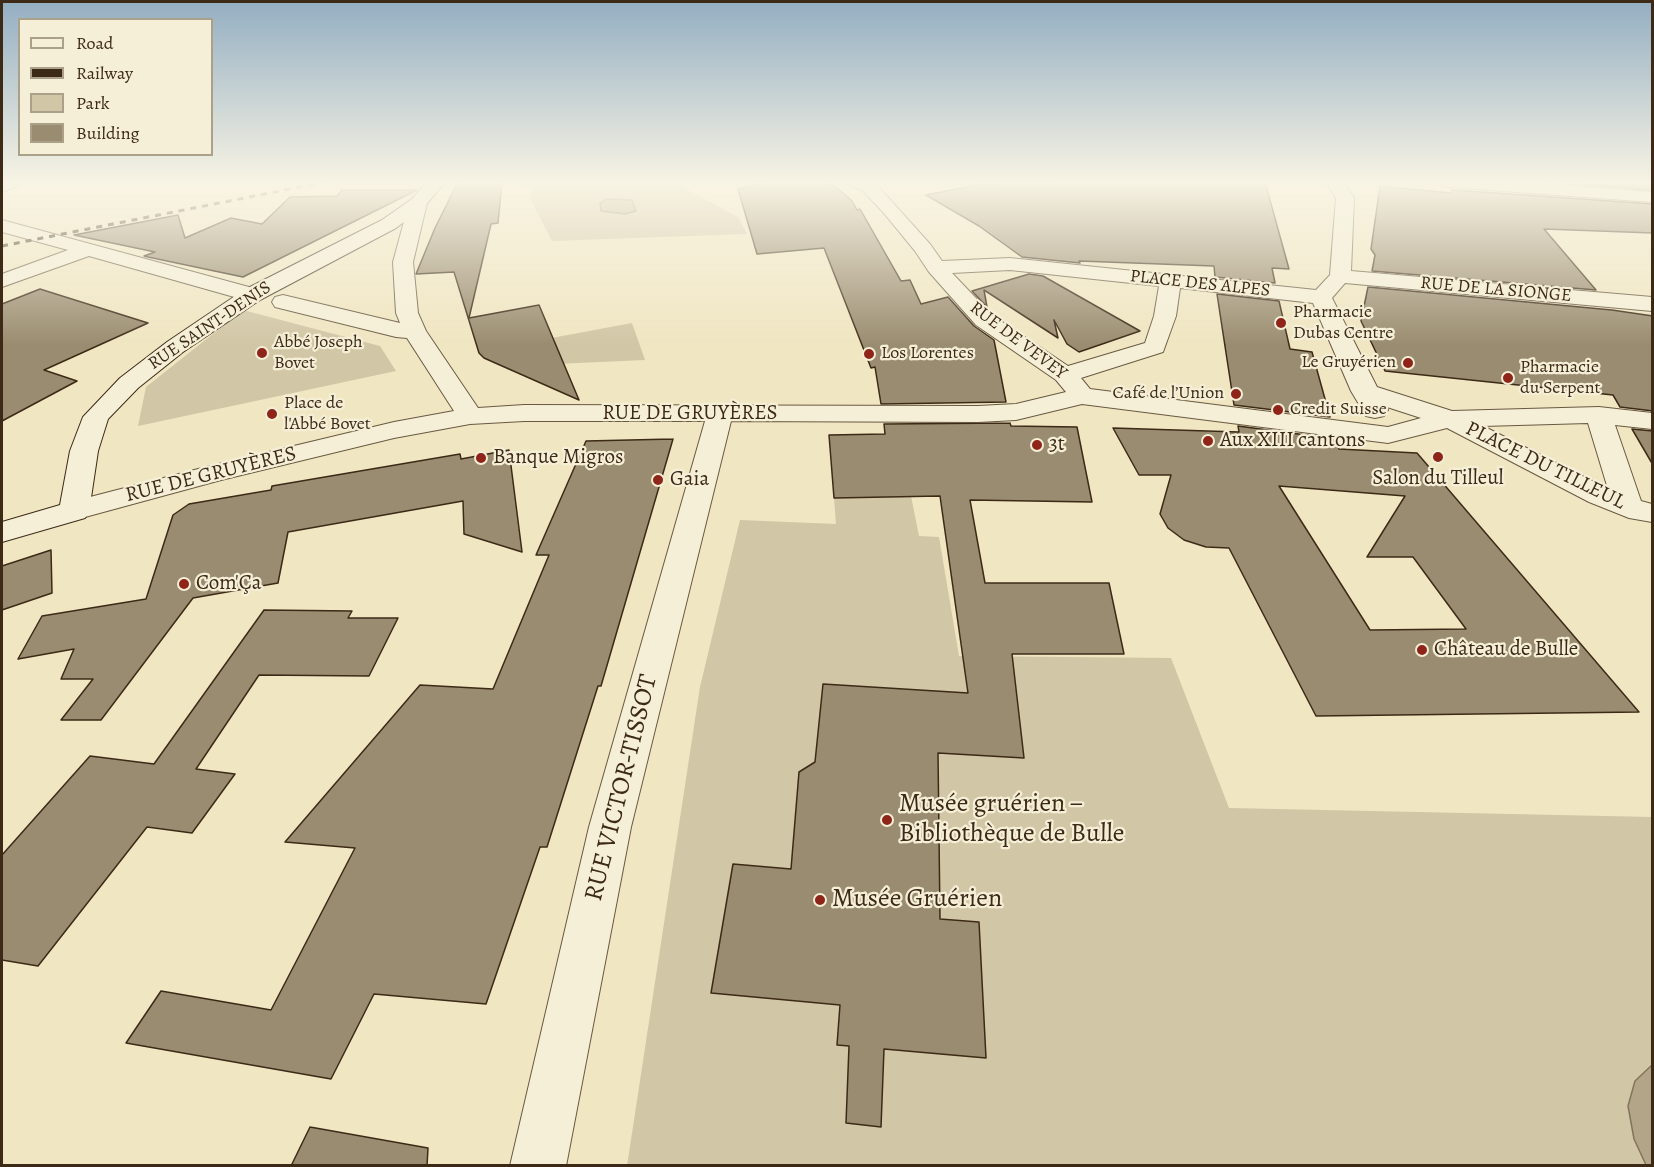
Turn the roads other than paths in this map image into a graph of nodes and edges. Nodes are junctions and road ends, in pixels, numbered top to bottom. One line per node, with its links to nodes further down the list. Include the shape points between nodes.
1 (37, 236): 6 (street)
2 (365, 236): 11 (street, RUE SAINT-DENIS)
3 (409, 236): 15 (street, RUE SAINT-DENIS, via 403,262 407,313)
4 (913, 236): 7 (street, RUE DE VEVEY)
5 (1343, 236): 8 (street)
6 (85, 251): 9 (street); 11 (street)
7 (936, 268): 10 (street, PLACE DES ALPES, via 1010,264); 16 (street, RUE DE VEVEY, via 984,320)
8 (1340, 276): 12 (street); 14 (street, RUE DE LA SIONGE)
9 (2, 281)
10 (1171, 281): 12 (street, PLACE DES ALPES); 16 (street, via 1155,347)
11 (252, 295): 25 (street, RUE SAINT-DENIS, via 129,383 96,417 84,451)
12 (1321, 297): 17 (street)
13 (283, 302): 15 (street)
14 (1653, 304)
15 (414, 331): 21 (street, RUE SAINT-DENIS)
16 (1065, 375): 18 (street, RUE DE VEVEY)
17 (1364, 391): 22 (street, PLACE DU TILLEUL); 24 (street)
18 (1082, 396): 19 (street, RUE DE GRUYÈRES, via 1016,412); 24 (street, RUE DE GRUYÈRES)
19 (720, 414): 21 (street, RUE DE GRUYÈRES); 28 (street, RUE VICTOR-TISSOT, via 610,827)
20 (1599, 415): 22 (street); 23 (street); 26 (street)
21 (470, 416): 25 (street, RUE DE GRUYÈRES, via 212,474)
22 (1450, 419): 24 (street, PLACE DU TILLEUL); 26 (street, PLACE DU TILLEUL, via 1549,472)
23 (1653, 421)
24 (1389, 435)
25 (74, 511): 27 (street, RUE DE GRUYÈRES)
26 (1643, 513)
27 (2, 531)
28 (538, 1166)

